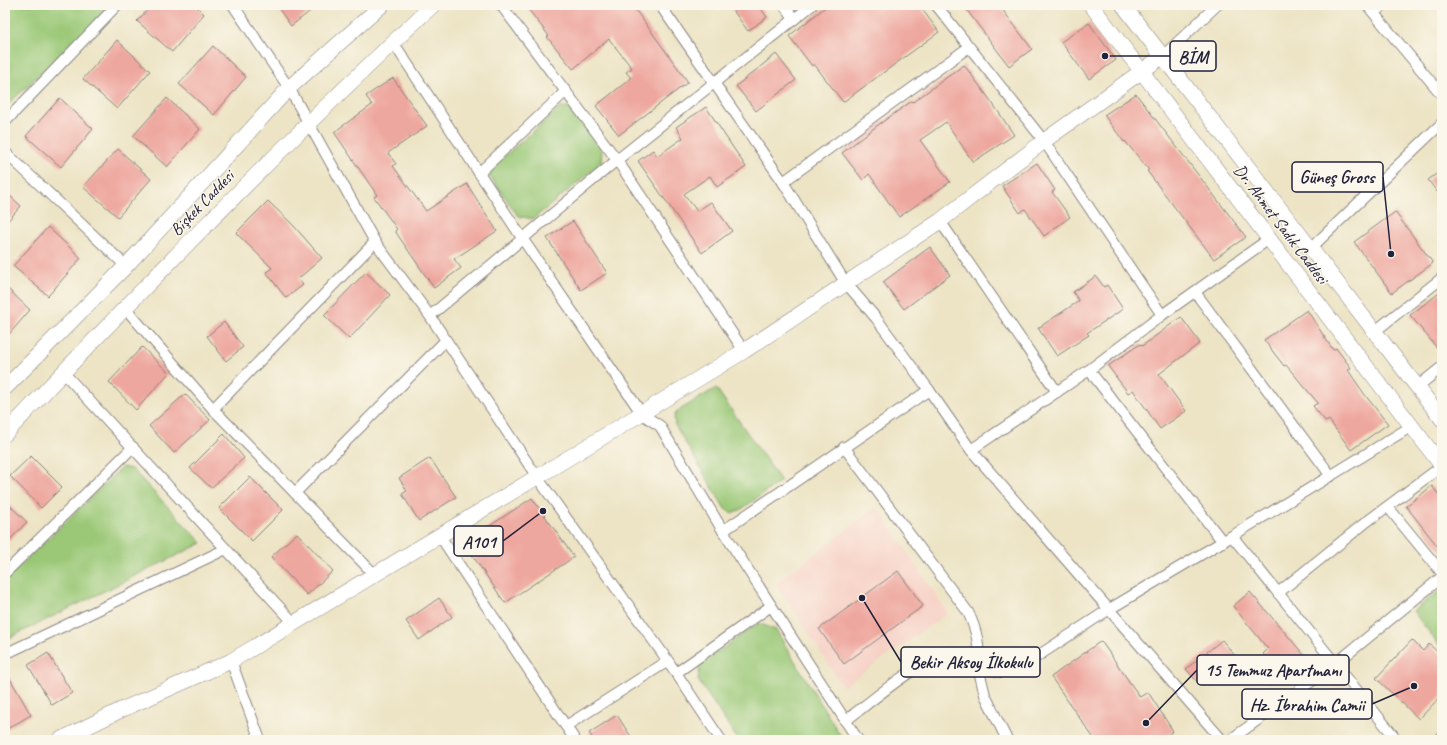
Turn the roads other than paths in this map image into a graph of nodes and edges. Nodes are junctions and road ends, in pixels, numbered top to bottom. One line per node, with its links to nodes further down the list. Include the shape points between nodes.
1 (117, 5): 24 (street)
2 (233, 5): 21 (street)
3 (382, 5): 21 (street, Bişkek Caddesi)
4 (434, 5): 16 (street, Bişkek Caddesi)
5 (501, 5): 22 (street)
6 (660, 5): 20 (street)
7 (784, 5): 15 (street)
8 (812, 5): 15 (street)
9 (936, 5): 17 (street)
10 (1091, 5): 19 (street, Dr. Ahmet Sadık Caddesi)
11 (1123, 5): 18 (street, Dr. Ahmet Sadık Caddesi)
12 (1217, 5): 18 (street)
13 (1383, 5): 14 (street)
14 (1371, 9): 23 (street)
15 (794, 19): 20 (street)
16 (393, 42): 25 (street, Bişkek Caddesi); 30 (street)
17 (969, 47): 27 (street); 31 (street)
18 (1163, 56): 19 (street); 36 (street, Dr. Ahmet Sadık Caddesi)
19 (1142, 73): 27 (street); 34 (street, Dr. Ahmet Sadık Caddesi)
20 (714, 85): 29 (street); 31 (street)
21 (289, 88): 25 (street); 37 (street, Bişkek Caddesi)
22 (566, 92): 29 (street); 30 (street)
23 (1442, 95)
24 (5, 122)
25 (308, 123): 35 (street); 41 (street, Bişkek Caddesi)
26 (1442, 123): 36 (street)
27 (1044, 141): 32 (street); 42 (street)
28 (5, 152): 37 (street)
29 (617, 160): 33 (street); 46 (street)
30 (479, 173): 33 (street)
31 (783, 182): 39 (street)
32 (940, 221): 39 (street); 53 (street)
33 (522, 238): 43 (street); 55 (street)
34 (1269, 239): 40 (street); 57 (street, Dr. Ahmet Sadık Caddesi)
35 (375, 242): 43 (street); 54 (street)
36 (1310, 249): 44 (street, Dr. Ahmet Sadık Caddesi)
37 (126, 266): 51 (street, Bişkek Caddesi)
38 (1442, 278): 44 (street)
39 (845, 282): 46 (street); 52 (street, via 876,318)
40 (1195, 292): 42 (street); 63 (street)
41 (126, 309): 49 (street, Bişkek Caddesi); 54 (street)
42 (1162, 314): 48 (street)
43 (430, 316): 45 (street)
44 (1374, 332): 50 (street, Dr. Ahmet Sadık Caddesi)
45 (446, 340): 64 (street); 65 (street)
46 (744, 351): 55 (street)
47 (1442, 367): 50 (street)
48 (1089, 370): 53 (street); 70 (street)
49 (63, 372): 58 (street, Bişkek Caddesi); 59 (street)
50 (1417, 387): 56 (street, Dr. Ahmet Sadık Caddesi)
51 (5, 388)
52 (929, 390): 60 (street); 61 (street)
53 (1057, 392): 61 (street)
54 (213, 409): 65 (street)
55 (642, 414): 64 (street); 67 (street, via 660,426)
56 (1442, 419)
57 (1412, 426): 62 (street, Dr. Ahmet Sadık Caddesi); 63 (street)
58 (5, 434)
59 (132, 447): 71 (street); 72 (street)
60 (844, 447): 67 (street); 84 (street, via 968,612 978,637)
61 (971, 450): 78 (street)
62 (1442, 466): 66 (street)
63 (1331, 476): 69 (street)
64 (537, 477): 68 (street); 82 (street)
65 (294, 493): 74 (street)
66 (1388, 507): 73 (street); 76 (street)
67 (724, 531): 77 (street)
68 (440, 536): 74 (street); 87 (street)
69 (1232, 536): 70 (street); 76 (street)
70 (1223, 542): 78 (street)
71 (226, 549): 79 (street); 80 (street)
72 (5, 573)
73 (1442, 573)
74 (375, 575): 79 (street)
75 (1442, 577): 83 (street)
76 (1278, 593): 83 (street)
77 (771, 606): 85 (street); 86 (street)
78 (1108, 610): 84 (street, via 1021,667 1000,672); 95 (street)
79 (295, 624): 81 (street)
80 (5, 654)
81 (231, 661): 89 (street); 90 (street)
82 (668, 661): 85 (street); 87 (street)
83 (1334, 664): 96 (street); 97 (street)
84 (978, 667): 86 (street, via 952,657 929,660); 94 (street, via 985,695)
85 (676, 673): 92 (street)
86 (845, 721): 93 (street)
87 (566, 726): 91 (street)
88 (1442, 737): 98 (street)
89 (60, 740)
90 (260, 740)
91 (575, 740)
92 (720, 740)
93 (858, 740)
94 (1007, 740)
95 (1222, 740)
96 (1230, 740)
97 (1397, 740)
98 (1438, 740)

